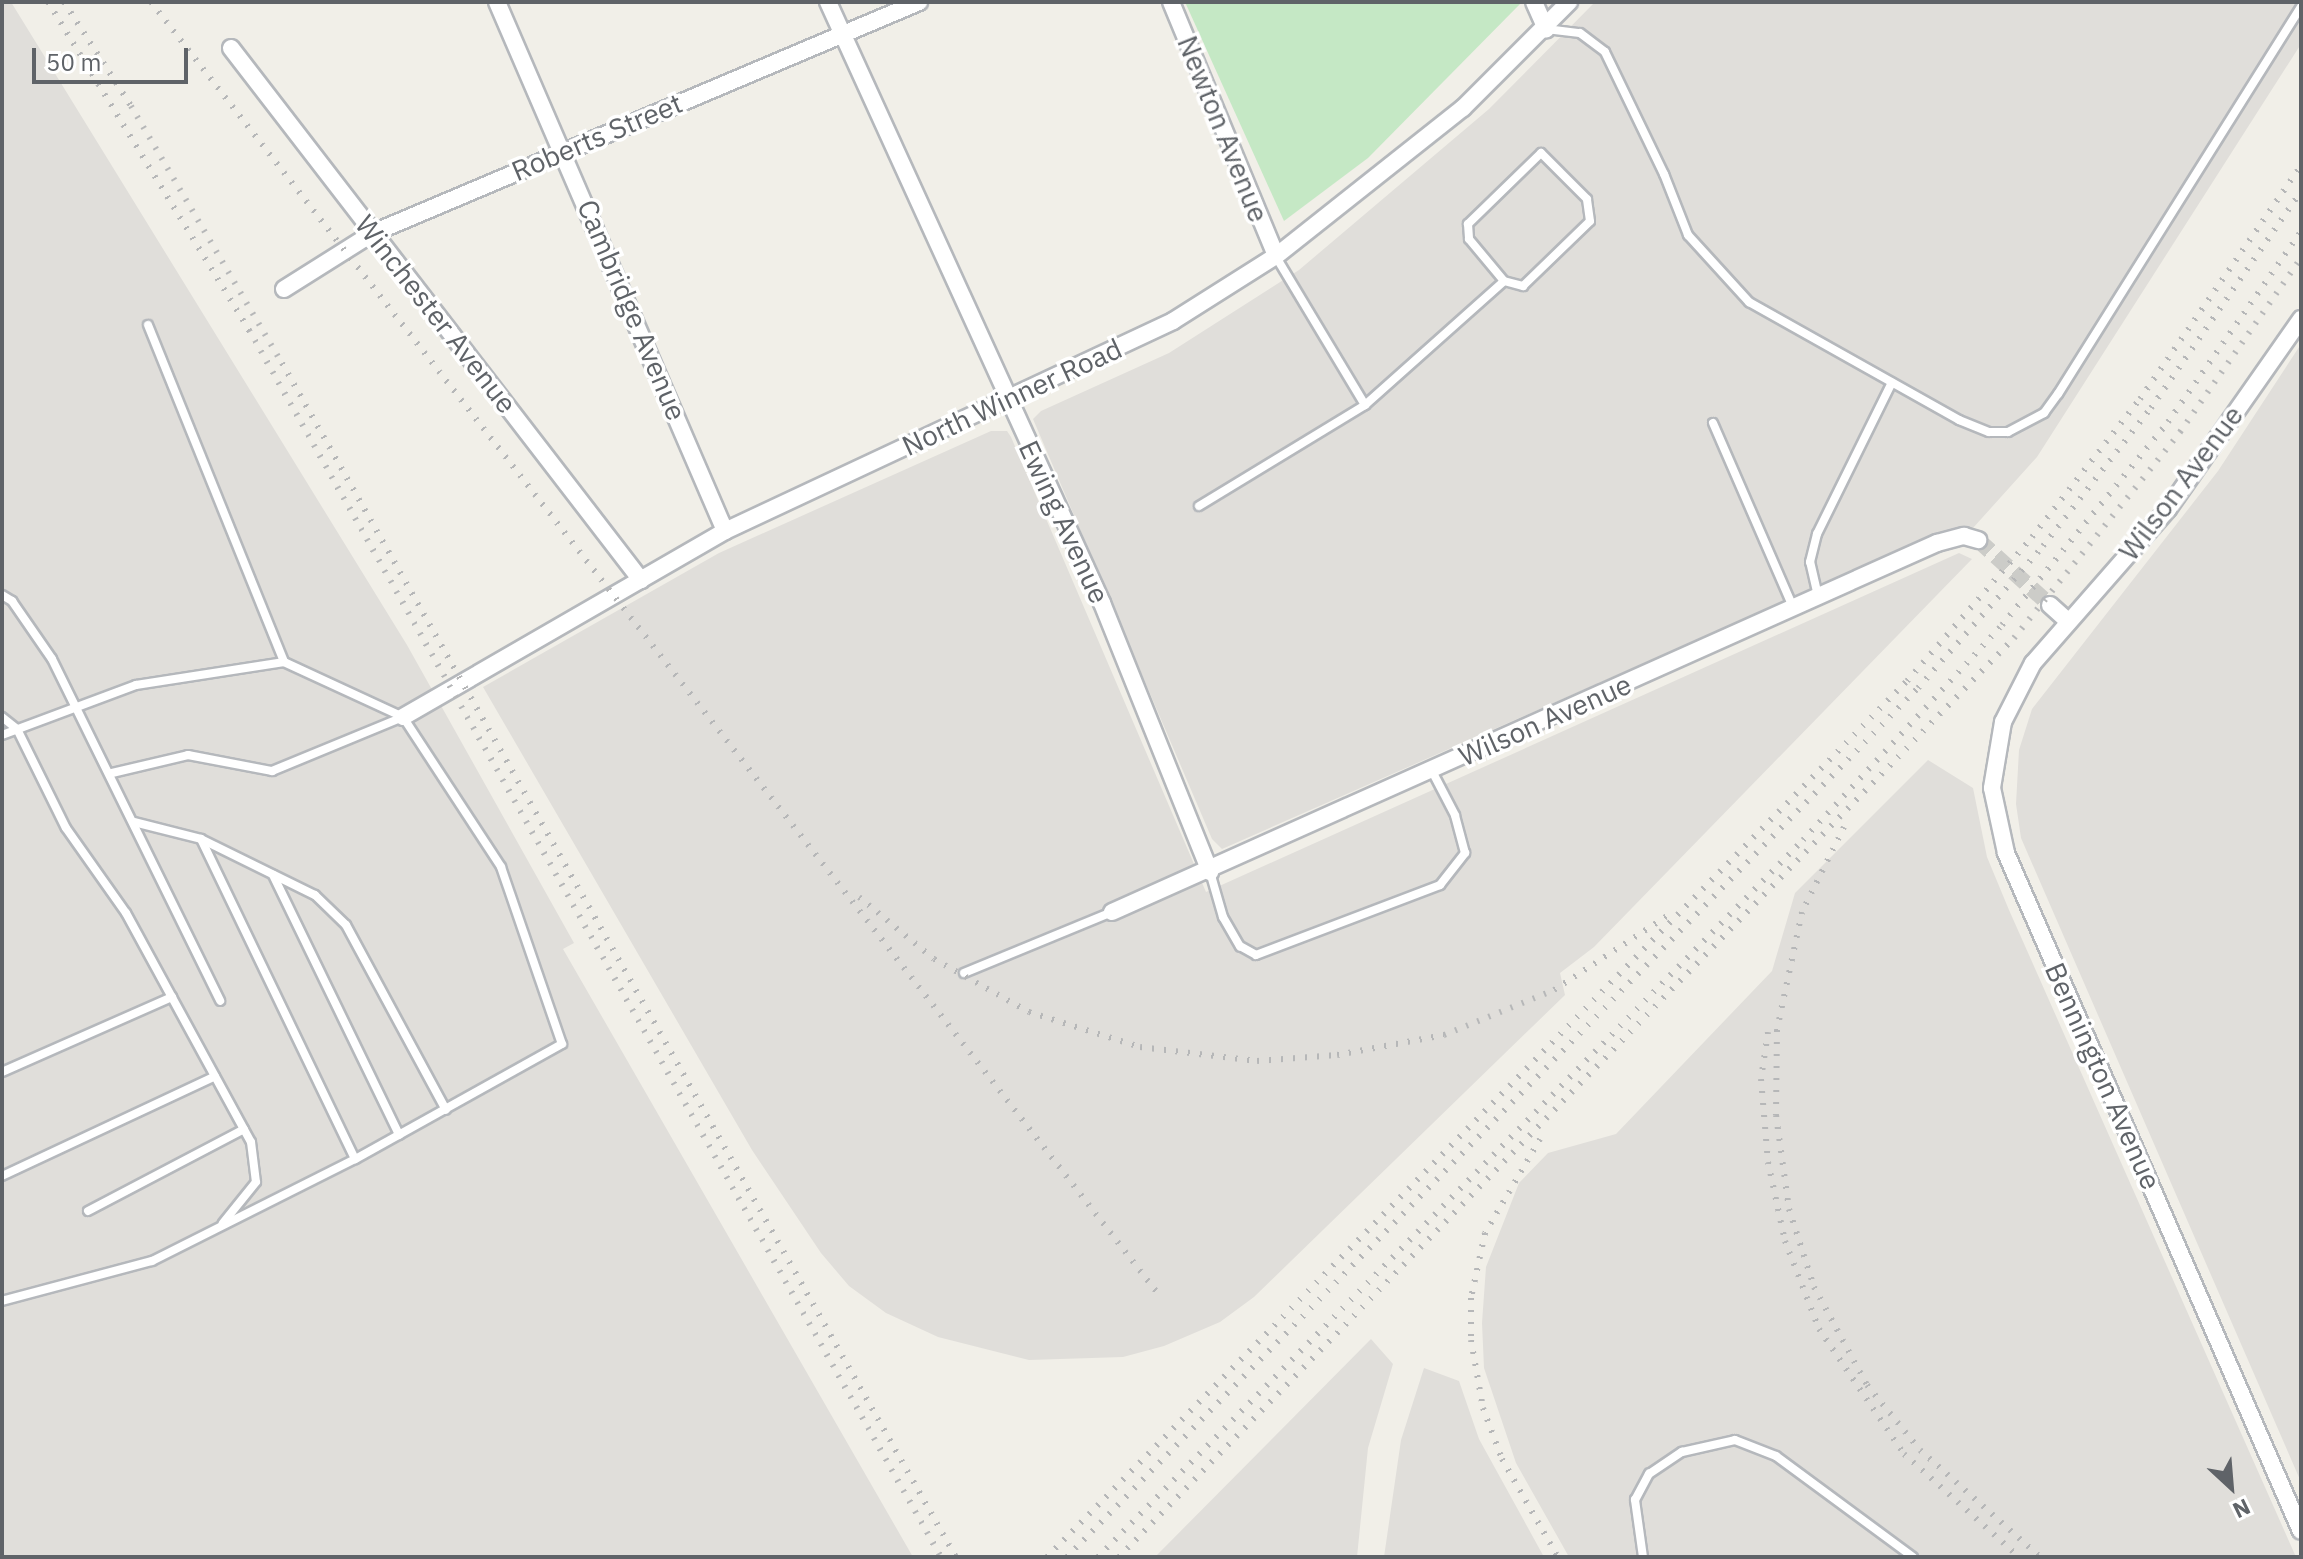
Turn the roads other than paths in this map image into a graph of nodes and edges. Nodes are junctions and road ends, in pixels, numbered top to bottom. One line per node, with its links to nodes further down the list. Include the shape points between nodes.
1 (497, 2): 11 (street, Cambridge Avenue)
2 (828, 2): 9 (street, Ewing Avenue)
3 (919, 2): 9 (street, Roberts Street)
4 (1171, 2): 13 (street, Newton Avenue)
5 (1534, 2): 8 (street)
6 (1569, 2): 8 (street, North Winner Road)
7 (2301, 6): 18 (lane, via 2044,413 2008,432 1989,432)
8 (1546, 29): 13 (street, North Winner Road, via 1463,108); 18 (lane, via 1580,33 1605,52 1688,235 1749,302)
9 (842, 35): 11 (street, Roberts Street); 19 (street, Ewing Avenue)
10 (231, 48): 12 (street, Winchester Avenue)
11 (565, 151): 12 (street, Roberts Street); 23 (street, Cambridge Avenue)
12 (373, 233): 15 (street, Roberts Street); 25 (street, Winchester Avenue)
13 (1276, 256): 19 (street, North Winner Road, via 1173,321); 20 (lane)
14 (1504, 281): 14 (lane, via 1523,286 1590,221 1587,199 1541,153 1468,224 1469,239); 20 (lane)
15 (284, 289)
16 (2301, 319): 30 (street, Wilson Avenue, via 2168,509)
17 (148, 325): 31 (lane)
18 (1892, 382): 27 (lane, via 1817,534 1810,562)
19 (1008, 400): 23 (street, North Winner Road); 41 (street, Ewing Avenue, via 1102,603)
20 (1365, 405): 22 (lane)
21 (1713, 423): 29 (lane)
22 (1199, 506)
23 (725, 531): 25 (street, North Winner Road)
24 (1978, 540): 27 (street, Wilson Avenue, via 1952,538)
25 (641, 580): 34 (street, North Winner Road)
26 (2, 595): 32 (lane, via 12,601 52,659)
27 (1818, 597): 29 (street, Wilson Avenue)
28 (2050, 605): 30 (street)
29 (1793, 608): 37 (street, Wilson Avenue)
30 (2069, 622): 57 (street, Bennington Avenue, via 2033,663 2003,722 1992,788 2006,853)
31 (284, 662): 32 (lane, via 136,685); 34 (lane)
32 (76, 707): 35 (lane); 38 (lane)
33 (2, 717): 35 (lane)
34 (403, 717): 38 (lane, via 272,771 188,755); 49 (lane, via 501,867 562,1044)
35 (17, 729): 36 (lane); 45 (lane, via 66,828 126,913)
36 (2, 735)
37 (1432, 771): 41 (street, Wilson Avenue); 41 (lane, via 1455,815 1465,853 1440,885 1256,955 1240,946 1223,917)
38 (112, 773): 39 (lane)
39 (134, 822): 40 (lane); 46 (lane)
40 (201, 839): 42 (lane); 52 (lane)
41 (1210, 872): 43 (street, Wilson Avenue)
42 (273, 875): 49 (lane, via 315,895 346,925); 51 (lane)
43 (1112, 912): 44 (lane)
44 (964, 973)
45 (172, 997): 47 (lane); 48 (lane)
46 (220, 1001)
47 (2, 1072)
48 (215, 1076): 50 (lane); 53 (lane)
49 (446, 1110): 51 (lane)
50 (244, 1129): 54 (lane); 55 (lane, via 256,1182)
51 (399, 1135): 52 (lane)
52 (355, 1159): 55 (lane)
53 (2, 1176)
54 (88, 1211)
55 (217, 1230): 56 (lane, via 152,1261)
56 (2, 1301)
57 (2301, 1531)
58 (1643, 1557): 59 (lane, via 1635,1500 1649,1474 1682,1452 1735,1440 1776,1456)
59 (1913, 1557)

